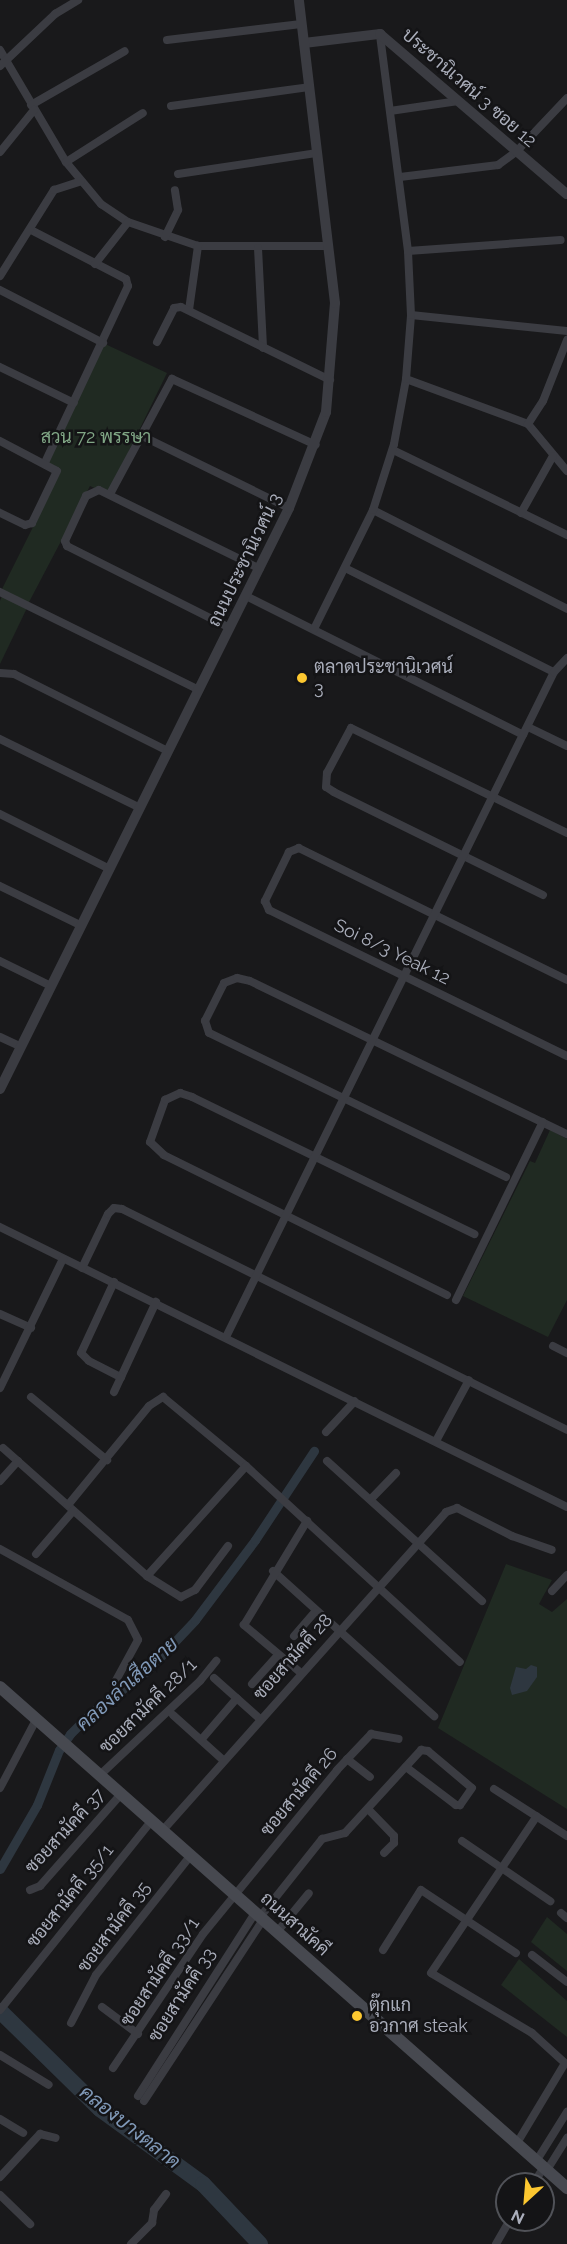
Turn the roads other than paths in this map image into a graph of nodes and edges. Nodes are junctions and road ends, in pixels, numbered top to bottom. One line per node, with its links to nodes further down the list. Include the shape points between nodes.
1 (78, 0): 9 (street, via 55,14)
2 (299, 0): 3 (street, ถนนประชานิเวศน์ 3)
3 (301, 24): 5 (street); 6 (street, ถนนประชานิเวศน์ 3)
4 (380, 34): 6 (street, ประชานิเวศน์ 3 ซอย 12); 12 (street, ประชานิเวศน์ 3 ซอย 12); 15 (street)
5 (167, 40)
6 (304, 43): 10 (street, ถนนประชานิเวศน์ 3)
7 (0, 50): 9 (street)
8 (125, 51): 14 (street)
9 (3, 63): 14 (street)
10 (309, 87): 13 (street); 19 (street, ถนนประชานิเวศน์ 3)
11 (566, 100): 18 (street)
12 (458, 101): 15 (street); 18 (street, ประชานิเวศน์ 3 ซอย 12)
13 (171, 106)
14 (32, 107): 17 (street); 20 (street)
15 (390, 111): 22 (street)
16 (142, 113): 20 (street)
17 (0, 152)
18 (516, 152): 22 (street, via 498,165); 25 (street, ประชานิเวศน์ 3 ซอย 12)
19 (318, 153): 21 (street); 31 (street, ถนนประชานิเวศน์ 3)
20 (66, 162): 23 (street)
21 (178, 174)
22 (400, 177): 33 (street)
23 (81, 181): 26 (street, via 101,204); 27 (street, via 54,190)
24 (175, 190): 28 (street, via 178,210)
25 (567, 194)
26 (128, 222): 28 (street); 34 (street)
27 (31, 231): 34 (street); 35 (street)
28 (165, 237): 30 (street)
29 (561, 240): 33 (street)
30 (198, 246): 32 (street); 37 (street)
31 (328, 246): 32 (street); 45 (street, ถนนประชานิเวศน์ 3, via 336,324)
32 (258, 248): 43 (street)
33 (408, 250): 38 (street)
34 (95, 264): 42 (street, via 126,279 128,286)
35 (0, 276)
36 (0, 290): 42 (street)
37 (189, 310): 41 (street, via 174,308); 43 (street)
38 (411, 315): 39 (street); 46 (street)
39 (567, 331)
40 (567, 340): 48 (street, via 543,401)
41 (157, 342)
42 (103, 343): 47 (street)
43 (263, 348): 45 (street)
44 (0, 367): 47 (street)
45 (330, 380): 51 (street, ถนนประชานิเวศน์ 3)
46 (406, 380): 48 (street); 52 (street)
47 (74, 403): 54 (street)
48 (528, 424): 53 (street)
49 (140, 435): 51 (street, via 166,384 177,379); 56 (street); 57 (street)
50 (0, 441): 54 (street)
51 (316, 445): 57 (street, ถนนประชานิเวศน์ 3)
52 (393, 450): 58 (street); 60 (street)
53 (553, 456): 55 (street); 60 (street)
54 (45, 462): 59 (street, via 57,471 46,499 29,525)
55 (567, 471)
56 (110, 494): 63 (street); 67 (street, via 89,492 65,541 67,546)
57 (289, 508): 63 (street, ถนนประชานิเวศน์ 3)
58 (373, 510): 62 (street); 66 (street)
59 (0, 513)
60 (521, 513): 61 (street)
61 (567, 535)
62 (345, 568): 68 (street); 70 (street)
63 (260, 569): 65 (street, ถนนประชานิเวศน์ 3)
64 (0, 592): 72 (street)
65 (246, 596): 67 (street, ถนนประชานิเวศน์ 3); 68 (street)
66 (567, 609)
67 (230, 628): 72 (street, ถนนประชานิเวศน์ 3)
68 (314, 629): 73 (street)
69 (567, 657): 70 (street)
70 (554, 672): 73 (street)
71 (0, 673): 76 (street, via 14,674)
72 (199, 690): 76 (street, ถนนประชานิเวศน์ 3)
73 (525, 731): 75 (street); 77 (street)
74 (0, 739): 78 (street)
75 (567, 746)
76 (168, 752): 78 (street, ถนนประชานิเวศน์ 3)
77 (493, 796): 80 (street); 81 (street); 81 (street, via 351,728 327,773 326,787 334,792)
78 (140, 808): 82 (street, ถนนประชานิเวศน์ 3)
79 (0, 814): 82 (street)
80 (567, 833)
81 (465, 854): 84 (street); 85 (street)
82 (110, 869): 86 (street, ถนนประชานิเวศน์ 3)
83 (0, 886): 86 (street)
84 (543, 895)
85 (435, 916): 88 (street); 88 (street, Soi 8/3 Yeak 12, via 298,848 289,852 266,906); 89 (street)
86 (82, 926): 90 (street, ถนนประชานิเวศน์ 3)
87 (0, 961): 90 (street)
88 (405, 978): 92 (street); 94 (street, Soi 8/3 Yeak 12)
89 (567, 980)
90 (51, 986): 93 (street, ถนนประชานิเวศน์ 3)
91 (0, 1037): 93 (street)
92 (374, 1041): 96 (street); 96 (street, via 237,978 224,983 205,1021 209,1033); 97 (street)
93 (21, 1047): 95 (street, ถนนประชานิเวศน์ 3)
94 (567, 1056)
95 (0, 1089)
96 (344, 1101): 99 (street); 100 (street)
97 (543, 1122): 98 (street); 109 (street)
98 (567, 1134)
99 (315, 1157): 101 (street); 101 (street, via 192,1096 173,1094 165,1100 150,1134 154,1147); 103 (street)
100 (506, 1177)
101 (286, 1216): 106 (street); 108 (street)
102 (0, 1227): 104 (street)
103 (474, 1234)
104 (63, 1259): 105 (street); 112 (street)
105 (82, 1268): 106 (street, via 114,1208); 107 (street)
106 (256, 1276): 113 (street); 117 (street)
107 (114, 1282): 110 (street); 116 (street, via 81,1353)
108 (447, 1295)
109 (456, 1300)
110 (156, 1302): 113 (street); 116 (street)
111 (0, 1314): 112 (street)
112 (31, 1328): 118 (street)
113 (226, 1337): 121 (street)
114 (553, 1346): 115 (street)
115 (567, 1353)
116 (121, 1377): 119 (street)
117 (469, 1380): 122 (street); 124 (street)
118 (0, 1388)
119 (114, 1392)
120 (31, 1397): 126 (street)
121 (355, 1401): 123 (street); 124 (street)
122 (567, 1430)
123 (326, 1432)
124 (436, 1441): 134 (street)
125 (3, 1448): 127 (street)
126 (107, 1460): 129 (street, via 149,1406 163,1397); 133 (street)
127 (18, 1461): 131 (street); 133 (street)
128 (327, 1461): 132 (street)
129 (246, 1466): 135 (street); 143 (street)
130 (396, 1473): 132 (street)
131 (0, 1481)
132 (371, 1499): 136 (street)
133 (71, 1508): 140 (street); 143 (street)
134 (567, 1508)
135 (306, 1521): 141 (street); 144 (street)
136 (418, 1542): 139 (street, ซอยสามัคคี 28, via 450,1509 459,1509 512,1536); 144 (street, ซอยสามัคคี 28); 146 (street)
137 (228, 1546): 143 (street, via 189,1595 181,1597)
138 (0, 1549): 155 (street, via 128,1620 138,1640)
139 (552, 1550)
140 (36, 1554)
141 (273, 1571): 147 (street); 150 (street, via 244,1625)
142 (567, 1575): 145 (street)
143 (147, 1576)
144 (378, 1587): 148 (street, ซอยสามัคคี 28); 152 (street)
145 (552, 1591)
146 (482, 1601)
147 (315, 1612): 148 (street); 149 (street)
148 (338, 1632): 153 (street, ซอยสามัคคี 28); 160 (street)
149 (294, 1636)
150 (278, 1655): 153 (street); 156 (street)
151 (216, 1661): 168 (street, ซอยสามัคคี 28/1, via 200,1681)
152 (460, 1662)
153 (301, 1673): 162 (street, ซอยสามัคคี 28)
154 (214, 1678): 158 (street)
155 (114, 1684)
156 (252, 1684)
157 (0, 1687): 161 (main road, ถนนสามัคคี)
158 (237, 1698): 162 (street); 164 (street)
159 (173, 1715): 164 (street)
160 (434, 1716)
161 (37, 1718): 168 (main road, ถนนสามัคคี); 170 (street)
162 (260, 1719): 166 (street, ซอยสามัคคี 28)
163 (399, 1739): 165 (street, ซอยสามัคคี 26, via 371,1734)
164 (201, 1740): 166 (street)
165 (347, 1759): 169 (street); 184 (street, ซอยสามัคคี 26)
166 (223, 1760): 176 (street, ซอยสามัคคี 28)
167 (406, 1767): 167 (street, via 421,1750 428,1751 472,1788 456,1805); 173 (street)
168 (101, 1774): 172 (main road, ถนนสามัคคี)
169 (370, 1778)
170 (0, 1788)
171 (494, 1789): 174 (street)
172 (123, 1793): 175 (main road, ถนนสามัคคี); 182 (street, ซอยสามัคคี 37, via 40,1886)
173 (368, 1809): 179 (street, via 394,1836 394,1843); 186 (street, via 345,1833 322,1839)
174 (537, 1816): 177 (street); 181 (street)
175 (152, 1820): 176 (main road, ถนนสามัคคี); 194 (street, ซอยสามัคคี 35/1)
176 (163, 1830): 180 (main road, ถนนสามัคคี)
177 (567, 1836)
178 (462, 1840): 181 (street)
179 (384, 1853)
180 (191, 1855): 184 (main road, ถนนสามัคคี); 195 (street, ซอยสามัคคี 35, via 96,1975)
181 (502, 1868): 185 (street); 187 (street)
182 (30, 1890)
183 (309, 1893): 188 (street)
184 (236, 1895): 186 (main road, ถนนสามัคคี); 196 (street, ซอยสามัคคี 33/1, via 203,1934)
185 (550, 1901)
186 (259, 1916): 188 (main road, ถนนสามัคคี); 200 (street)
187 (467, 1920): 189 (street, via 421,1890); 190 (street); 206 (street, via 431,1973 532,2033 565,2062)
188 (278, 1932): 206 (main road, ถนนสามัคคี)
189 (383, 1950)
190 (516, 1953)
191 (532, 1955): 192 (street)
192 (567, 1982)
193 (102, 2007): 196 (street)
194 (0, 2010)
195 (71, 2023)
196 (138, 2034): 198 (street, ซอยสามัคคี 33/1)
197 (0, 2055): 199 (street)
198 (113, 2068)
199 (49, 2085)
200 (141, 2098)
201 (567, 2112): 207 (street)
202 (0, 2119): 203 (street)
203 (23, 2133)
204 (56, 2138): 209 (street, via 40,2134)
205 (567, 2138): 207 (street)
206 (518, 2143): 207 (main road, ถนนสามัคคี)
207 (542, 2166): 208 (street); 210 (main road, ถนนสามัคคี)
208 (539, 2172)
209 (0, 2177)
210 (567, 2188)
211 (166, 2194): 214 (street, via 154,2210 152,2223)
212 (0, 2195): 213 (street)
213 (30, 2224)
214 (131, 2244)

